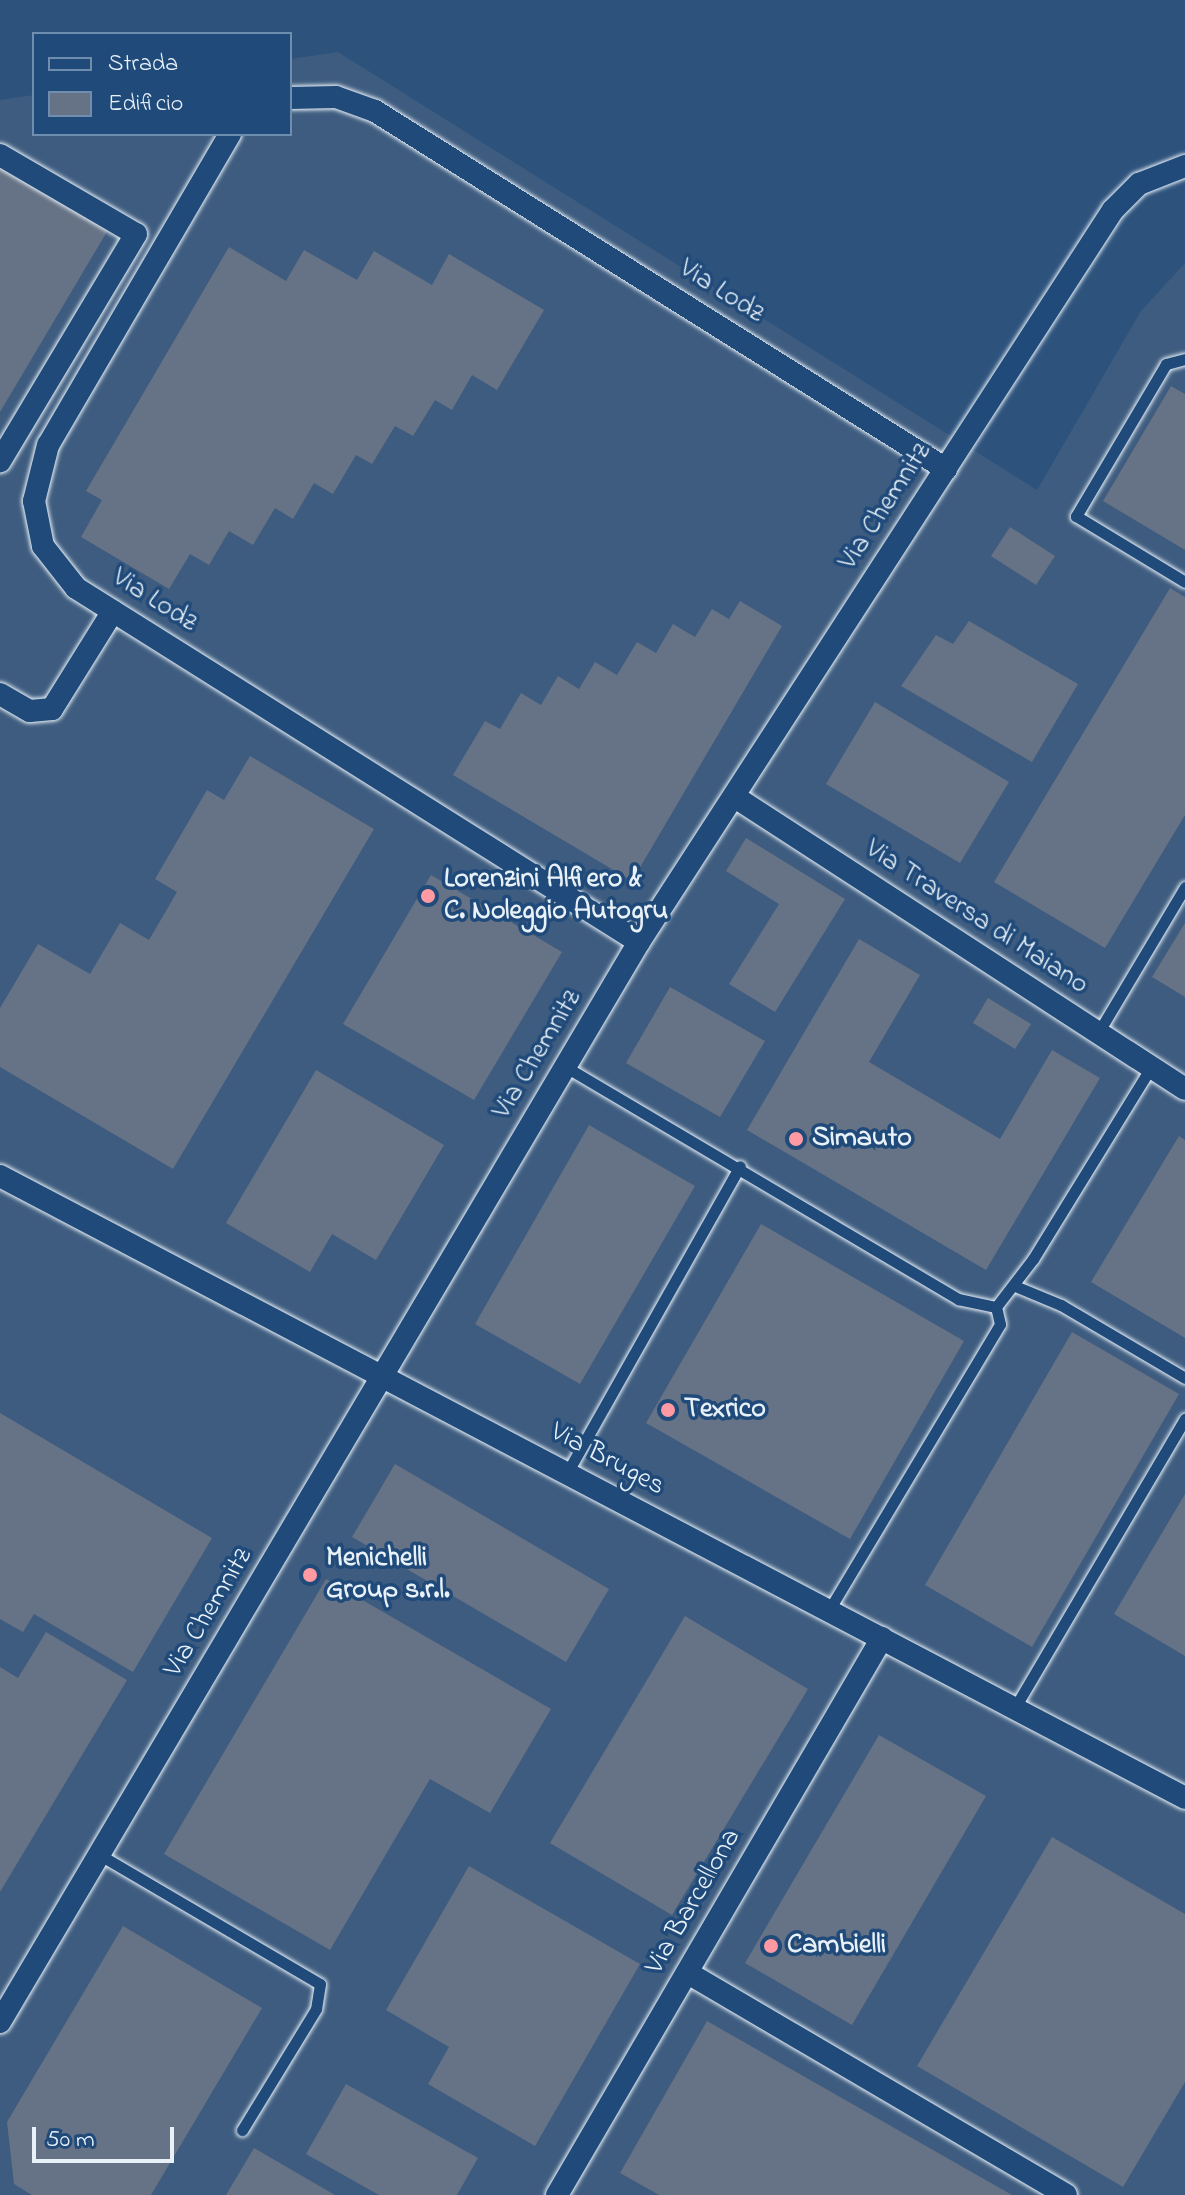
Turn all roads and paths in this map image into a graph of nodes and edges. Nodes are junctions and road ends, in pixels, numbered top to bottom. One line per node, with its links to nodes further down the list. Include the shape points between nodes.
1 (292, 98): 7 (street, Via Lodz, via 336,97 375,111)
2 (229, 136): 9 (street, Via Lodz, via 48,445 36,480 36,524 53,565 65,580)
3 (0, 155): 6 (street, via 136,234)
4 (1185, 166): 7 (street, Via Chemnitz, via 1139,184 1113,210)
5 (1185, 359): 8 (lane, via 1166,364 1076,516)
6 (0, 461)
7 (946, 469): 11 (street, Via Chemnitz)
8 (1185, 582)
9 (113, 611): 10 (street, via 52,709 30,711); 13 (street, Via Lodz)
10 (0, 694)
11 (735, 797): 13 (street, Via Chemnitz); 14 (street, Via Traversa di Maiano)
12 (1185, 887): 14 (lane)
13 (639, 942): 15 (street, Via Chemnitz)
14 (1098, 1033): 16 (street, Via Traversa di Maiano)
15 (566, 1067): 18 (lane); 22 (street, Via Chemnitz)
16 (1151, 1067): 17 (street, Via Traversa di Maiano); 20 (lane)
17 (1185, 1089)
18 (740, 1166): 21 (lane, via 958,1299); 25 (lane)
19 (0, 1176): 22 (street, Via Bruges)
20 (1015, 1286): 21 (lane); 23 (lane, via 1061,1305)
21 (996, 1307): 26 (lane, via 1000,1324)
22 (383, 1376): 25 (street, Via Bruges); 30 (street, Via Chemnitz)
23 (1185, 1378)
24 (1185, 1419): 28 (lane)
25 (567, 1473): 26 (street, Via Bruges)
26 (829, 1610): 27 (street, Via Bruges)
27 (882, 1638): 28 (street, Via Bruges); 31 (street, Via Barcellona)
28 (1014, 1709): 29 (street, Via Bruges)
29 (1185, 1798)
30 (100, 1855): 32 (street, Via Chemnitz); 33 (lane, via 320,1984 316,2009)
31 (688, 1973): 34 (street, Via Barcellona); 35 (street)
32 (0, 2022)
33 (242, 2130)
34 (557, 2195)
35 (1066, 2195)

